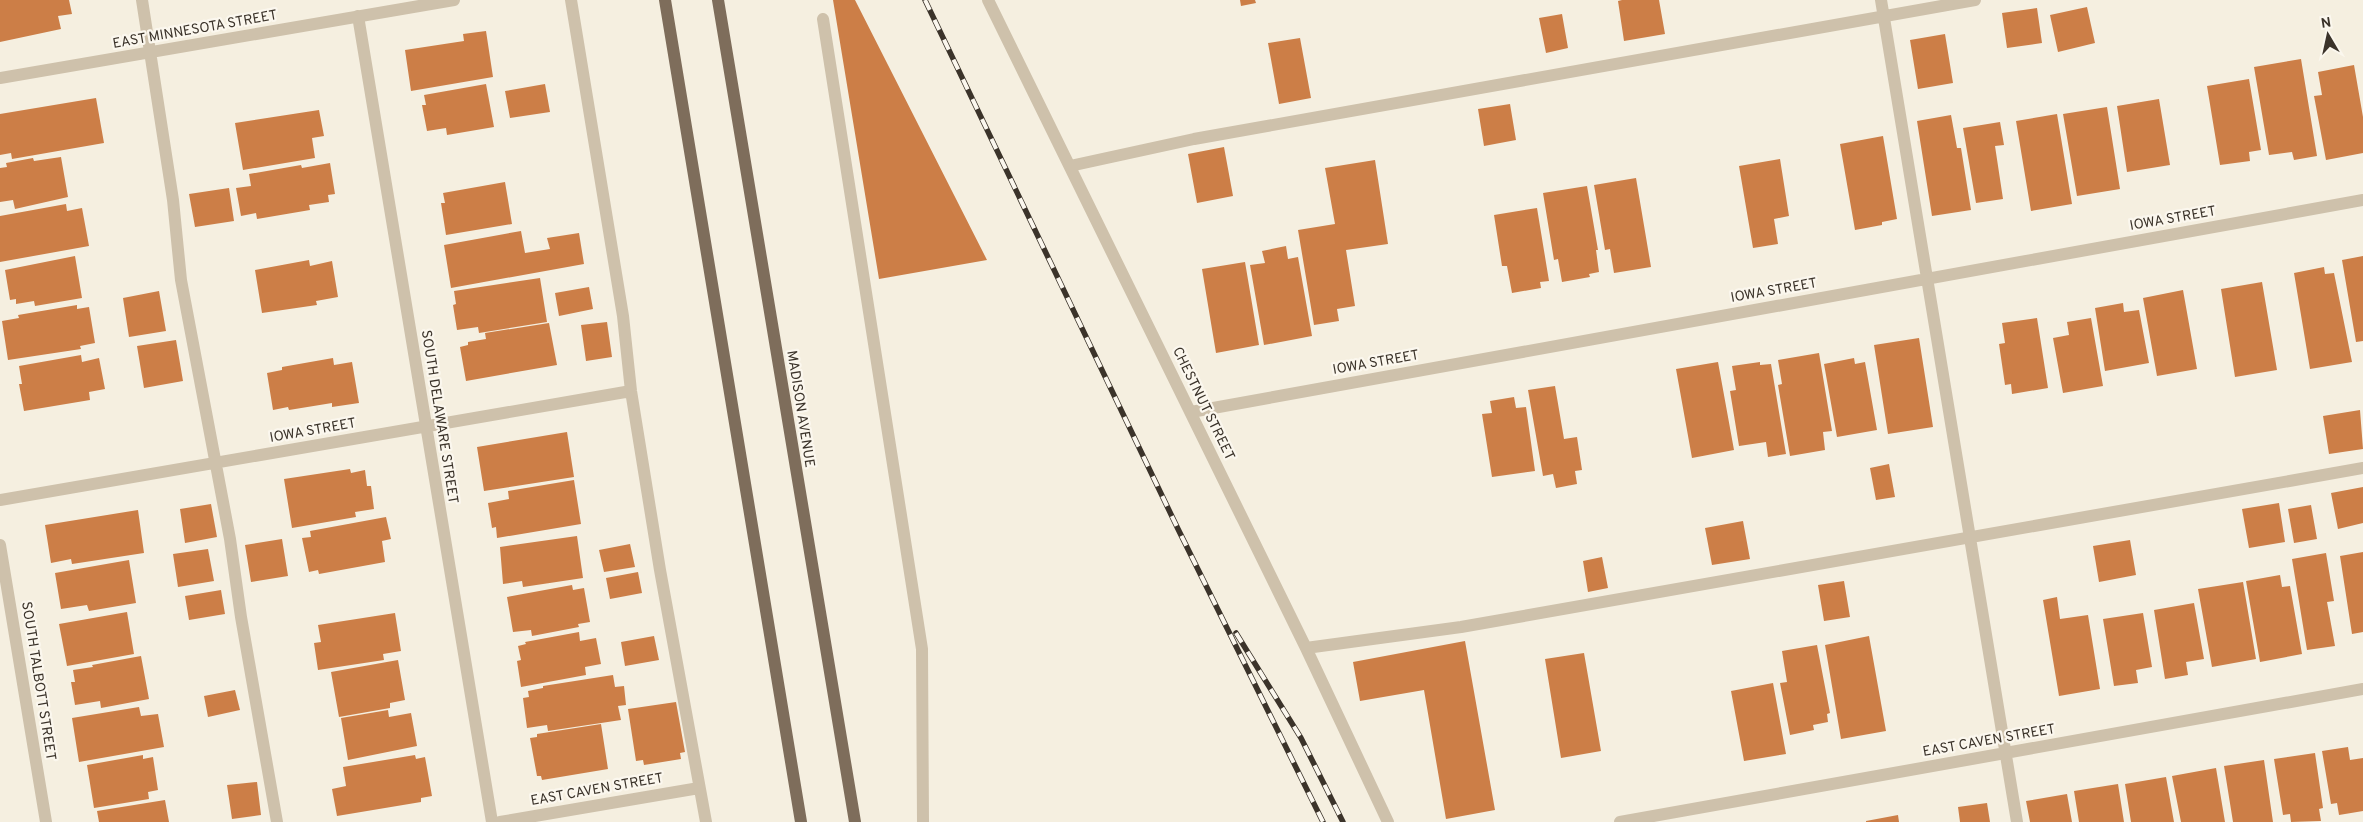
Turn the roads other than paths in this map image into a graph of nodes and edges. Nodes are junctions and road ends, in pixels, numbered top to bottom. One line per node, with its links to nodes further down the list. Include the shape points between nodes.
1 (142, 0): 13 (street)
2 (454, 0): 9 (street, EAST MINNESOTA STREET)
3 (571, 0): 18 (street)
4 (665, 0): 35 (main road)
5 (718, 0): 36 (main road, MADISON AVENUE)
6 (988, 0): 15 (street, CHESTNUT STREET)
7 (1881, 0): 11 (street)
8 (1975, 0): 11 (street)
9 (383, 6): 10 (street, EAST MINNESOTA STREET)
10 (358, 16): 13 (street, EAST MINNESOTA STREET); 20 (street, SOUTH DELAWARE STREET)
11 (1884, 16): 15 (street, via 1194,139); 17 (street)
12 (823, 19): 37 (street, via 922,649)
13 (149, 53): 14 (street, EAST MINNESOTA STREET); 21 (street, via 173,200 181,280)
14 (0, 78)
15 (1070, 166): 19 (street, CHESTNUT STREET)
16 (2363, 200): 17 (street, IOWA STREET)
17 (1927, 279): 19 (street, IOWA STREET); 24 (street)
18 (631, 391): 20 (street, IOWA STREET); 29 (street)
19 (1191, 412): 26 (street, CHESTNUT STREET)
20 (426, 427): 21 (street, IOWA STREET); 32 (street, SOUTH DELAWARE STREET)
21 (216, 463): 23 (street, IOWA STREET); 31 (street)
22 (2363, 468): 24 (street)
23 (0, 500)
24 (1970, 538): 26 (street, via 1471,626); 28 (street)
25 (0, 545): 30 (street, SOUTH TALBOTT STREET)
26 (1306, 648): 38 (street, CHESTNUT STREET)
27 (2363, 689): 28 (street, EAST CAVEN STREET)
28 (2006, 753): 39 (street, EAST CAVEN STREET); 40 (street)
29 (700, 788): 33 (street, EAST CAVEN STREET); 34 (street)
30 (46, 822)
31 (277, 822)
32 (492, 822)
33 (500, 822)
34 (706, 822)
35 (801, 822)
36 (856, 822)
37 (923, 822)
38 (1388, 822)
39 (1620, 822)
40 (2017, 822)

